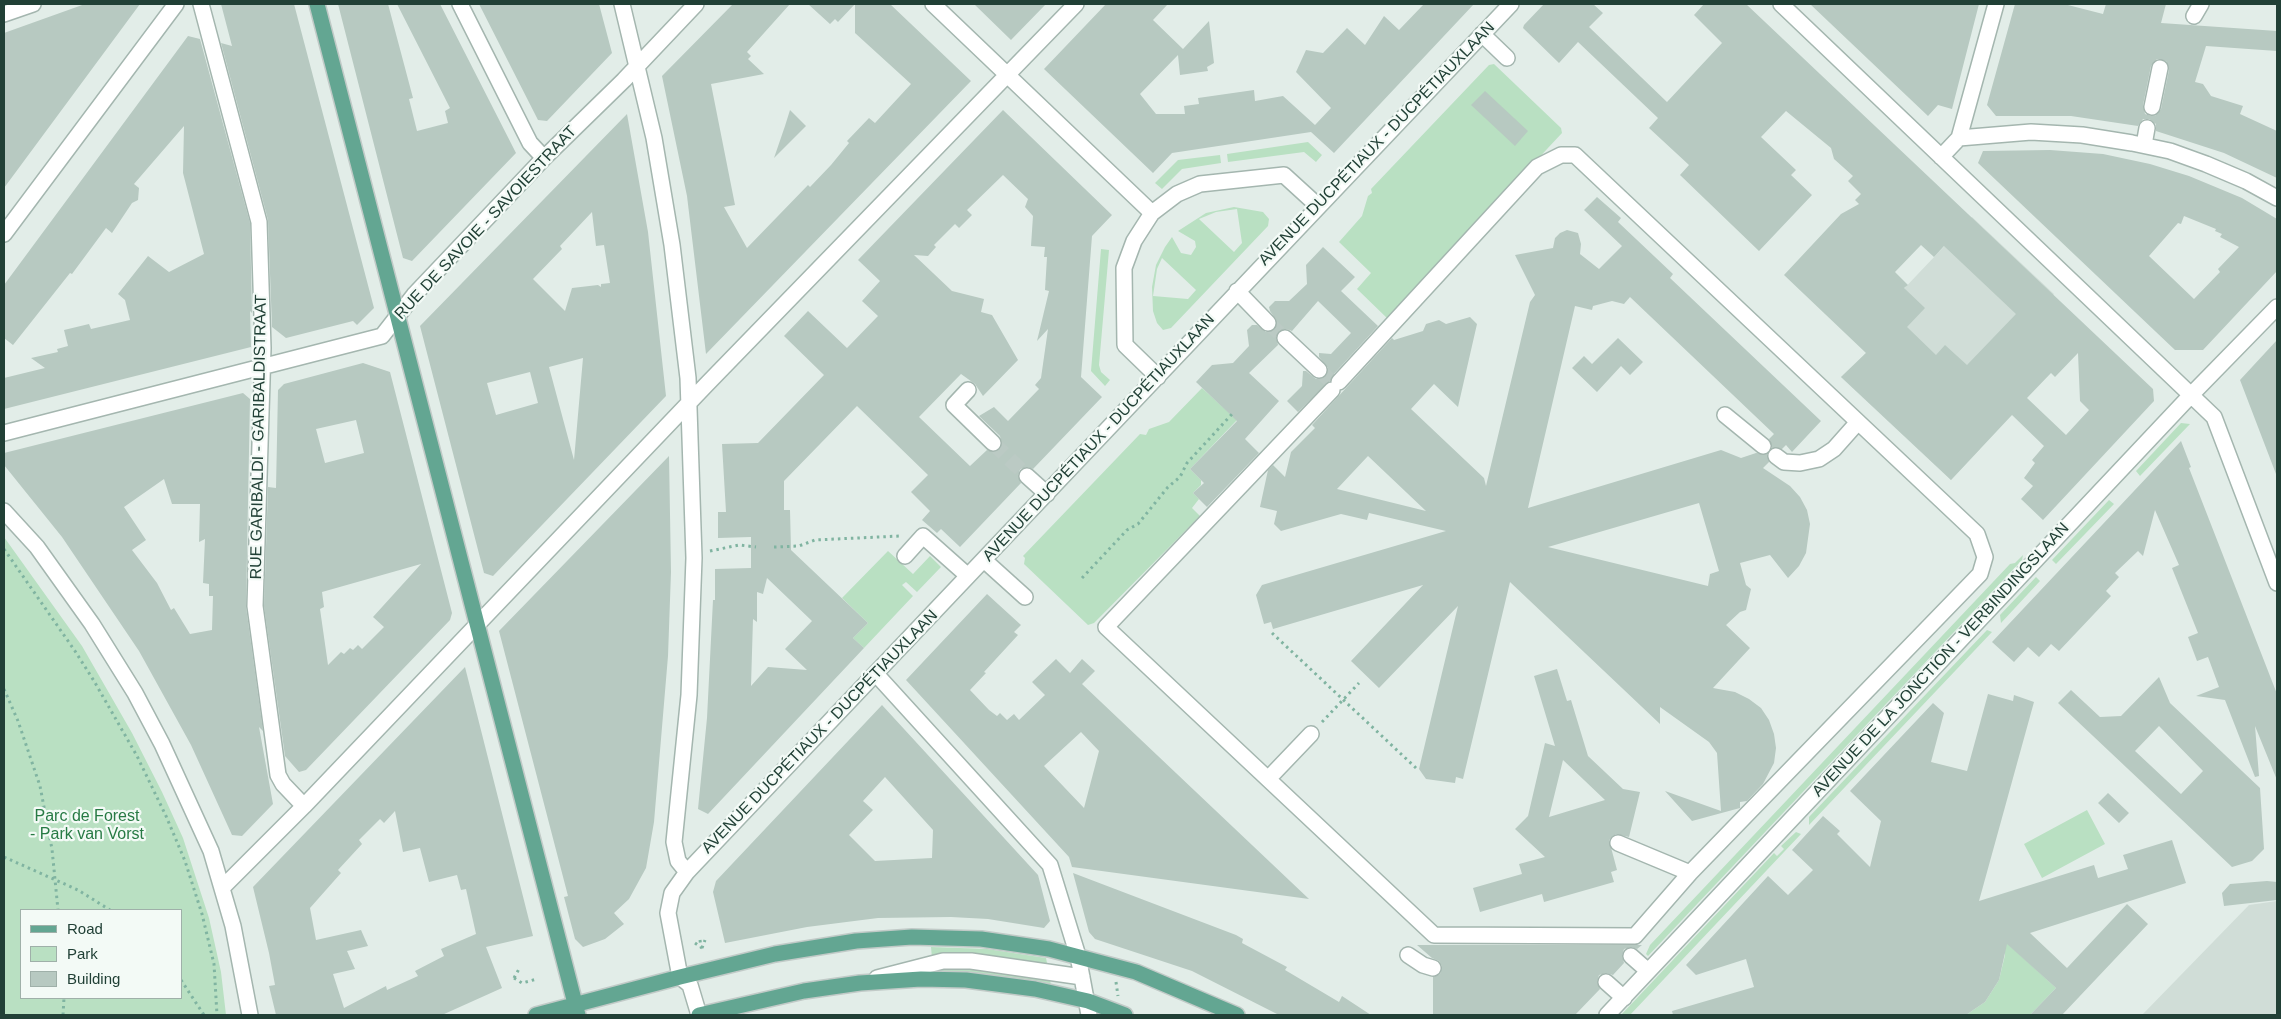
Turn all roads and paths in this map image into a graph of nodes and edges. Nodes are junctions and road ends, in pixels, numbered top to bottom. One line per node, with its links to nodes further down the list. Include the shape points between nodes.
1 (33, 4): 13 (street)
2 (176, 4): 28 (street)
3 (201, 4): 34 (street, RUE GARIBALDI - GARIBALDISTRAAT, via 259,222)
4 (316, 4): 31 (main road)
5 (460, 4): 24 (street, via 530,143)
6 (622, 4): 16 (street)
7 (696, 4): 16 (street, RUE DE SAVOIE - SAVOIESTRAAT)
8 (933, 4): 18 (street)
9 (1076, 4): 18 (street)
10 (1511, 4): 14 (street, AVENUE DUCPÉTIAUX - DUCPÉTIAUXLAAN)
11 (1781, 4): 23 (street)
12 (1996, 4): 21 (street)
13 (4, 14)
14 (1482, 34): 15 (street); 26 (street, AVENUE DUCPÉTIAUX - DUCPÉTIAUXLAAN)
15 (1507, 58)
16 (638, 65): 24 (street, RUE DE SAVOIE - SAVOIESTRAAT); 39 (street, via 672,246)
17 (2160, 68): 19 (street)
18 (1008, 75): 27 (street); 39 (street)
19 (2152, 107)
20 (2147, 128): 22 (street)
21 (1959, 138): 22 (street, via 2031,132 2082,135); 23 (street)
22 (2144, 145): 25 (street, via 2206,164)
23 (1941, 157): 38 (street)
24 (544, 158): 31 (street, RUE DE SAVOIE - SAVOIESTRAAT)
25 (2277, 198)
26 (1318, 206): 27 (street, via 1284,175 1200,184 1177,194); 29 (street, AVENUE DUCPÉTIAUX - DUCPÉTIAUXLAAN)
27 (1152, 213): 36 (street, via 1134,241 1124,268 1125,345)
28 (4, 234)
29 (1237, 291): 32 (street); 36 (street, AVENUE DUCPÉTIAUX - DUCPÉTIAUXLAAN)
30 (2277, 307): 38 (street, AVENUE DE LA JONCTION - VERBINDINGSLAAN)
31 (397, 316): 34 (street, RUE DE SAVOIE - SAVOIESTRAAT, via 382,336); 61 (main road)
32 (1268, 323)
33 (1285, 338): 35 (street)
34 (262, 366): 43 (street, RUE DE SAVOIE - SAVOIESTRAAT); 70 (street, RUE GARIBALDI - GARIBALDISTRAAT, via 255,606 278,775)
35 (1319, 370)
36 (1158, 376): 48 (street, AVENUE DUCPÉTIAUX - DUCPÉTIAUXLAAN)
37 (968, 390): 44 (street, via 954,405)
38 (2192, 394): 59 (street, via 2214,418); 88 (street, AVENUE DE LA JONCTION - VERBINDINGSLAAN)
39 (689, 403): 54 (street); 61 (street)
40 (1233, 413): 58 (path, via 1138,524 1127,530)
41 (1725, 415): 45 (street)
42 (1858, 422): 46 (street, via 1834,449 1819,459 1784,462); 69 (street, via 1575,154 1561,155 1537,167 1106,628); 74 (street, via 1977,534 1985,557 1980,574)
43 (4, 433)
44 (993, 443)
45 (1763, 446)
46 (1776, 456)
47 (1027, 476): 48 (street)
48 (1046, 494): 56 (street, AVENUE DUCPÉTIAUX - DUCPÉTIAUXLAAN)
49 (4, 511): 76 (street, via 37,547 92,624 134,693 162,744 211,851)
50 (923, 536): 52 (path, via 815,540 799,546); 55 (street); 57 (street)
51 (756, 547): 54 (path, via 739,545)
52 (774, 547)
53 (4, 549): 105 (path, via 76,650 138,756 166,816 202,914 214,964)
54 (694, 554): 73 (street, via 689,695 674,842 678,861)
55 (905, 556)
56 (984, 560): 57 (street, AVENUE DUCPÉTIAUX - DUCPÉTIAUXLAAN); 60 (street)
57 (968, 576): 63 (street, AVENUE DUCPÉTIAUX - DUCPÉTIAUXLAAN)
58 (1082, 578)
59 (2277, 583)
60 (1025, 597)
61 (476, 624): 70 (street); 102 (main road)
62 (1272, 633): 66 (path)
63 (876, 674): 73 (street, AVENUE DUCPÉTIAUX - DUCPÉTIAUXLAAN); 84 (street, via 1050,864)
64 (1359, 684): 66 (path)
65 (4, 689): 75 (path, via 40,786)
66 (1343, 700): 67 (path); 68 (path)
67 (1311, 734): 69 (street)
68 (1416, 768)
69 (1268, 779): 74 (street, via 1434,936 1635,936)
70 (304, 806): 76 (street)
71 (1618, 843): 74 (street)
72 (4, 857): 75 (path)
73 (687, 872): 91 (street, AVENUE DUCPÉTIAUX - DUCPÉTIAUXLAAN, via 672,893 668,913)
74 (1690, 874)
75 (56, 880): 77 (path); 78 (path)
76 (222, 888): 106 (street, via 233,926)
77 (58, 909)
78 (108, 909)
79 (700, 940): 82 (path)
80 (705, 940): 82 (path)
81 (695, 942): 82 (path)
82 (702, 948)
83 (1408, 955): 86 (street, via 1423,966)
84 (1078, 956): 91 (main road, via 981,939 912,937 856,941 775,954); 92 (street); 110 (main road, via 1136,972)
85 (1630, 956): 88 (street)
86 (1433, 968)
87 (519, 969): 93 (path)
88 (1648, 972): 99 (street, AVENUE DE LA JONCTION - VERBINDINGSLAAN)
89 (1114, 973): 98 (path)
90 (521, 975): 93 (path)
91 (680, 976): 102 (main road); 108 (street, via 690,985)
92 (1082, 977): 97 (street, via 971,961 943,961); 101 (street)
93 (514, 978): 94 (path, via 522,983)
94 (537, 979)
95 (182, 982): 104 (path)
96 (1606, 982): 99 (street)
97 (860, 983): 101 (main road, via 966,980 1011,985); 108 (main road, via 804,991)
98 (1119, 998)
99 (1624, 998): 111 (street, AVENUE DE LA JONCTION - VERBINDINGSLAAN)
100 (64, 999): 103 (path)
101 (1088, 1008): 109 (main road)
102 (576, 1010): 107 (main road)
103 (63, 1015)
104 (204, 1015)
105 (217, 1015)
106 (250, 1015)
107 (536, 1015)
108 (699, 1015)
109 (1125, 1015)
110 (1237, 1015)
111 (1607, 1015)

